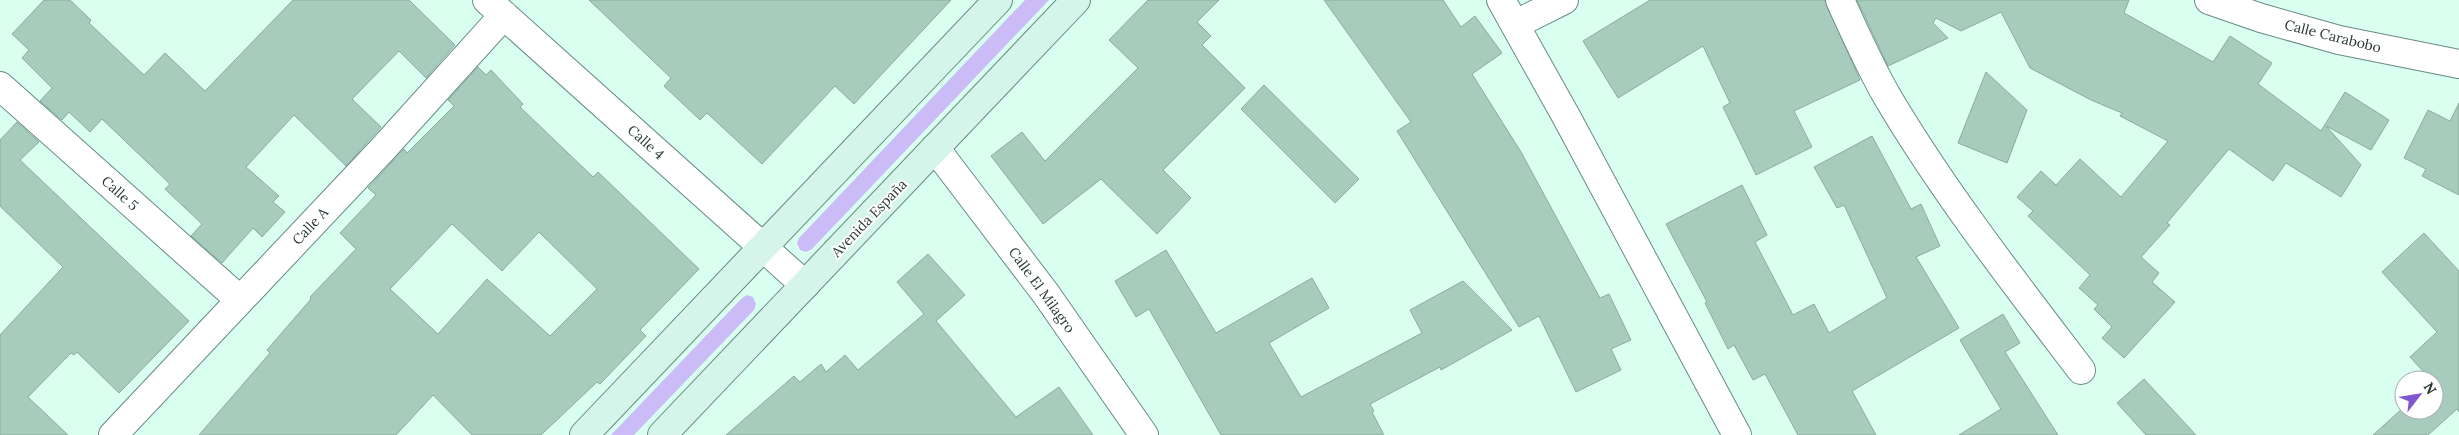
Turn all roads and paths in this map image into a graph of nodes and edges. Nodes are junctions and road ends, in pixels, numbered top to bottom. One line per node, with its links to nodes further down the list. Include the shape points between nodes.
1 (998, 0): 12 (main road)
2 (1076, 0): 11 (main road, Avenida España)
3 (1501, 0): 8 (street)
4 (1564, 0): 8 (street)
5 (1840, 0): 15 (street, via 1887,96 1923,155 1972,226)
6 (2209, 0): 9 (street, Calle Carabobo, via 2339,40)
7 (496, 7): 12 (street, Calle 4); 14 (street, Calle A, via 381,151)
8 (1516, 24): 20 (street)
9 (2459, 64)
10 (0, 86): 14 (street, Calle 5)
11 (935, 148): 13 (main road, Avenida España); 19 (street, Calle El Milagro, via 1046,294)
12 (763, 247): 13 (street, Calle 4); 17 (main road)
13 (805, 285): 18 (main road, Avenida España)
14 (240, 300): 16 (street, Calle A)
15 (2081, 370)
16 (112, 435)
17 (584, 435)
18 (662, 435)
19 (1144, 435)
20 (1737, 435)

